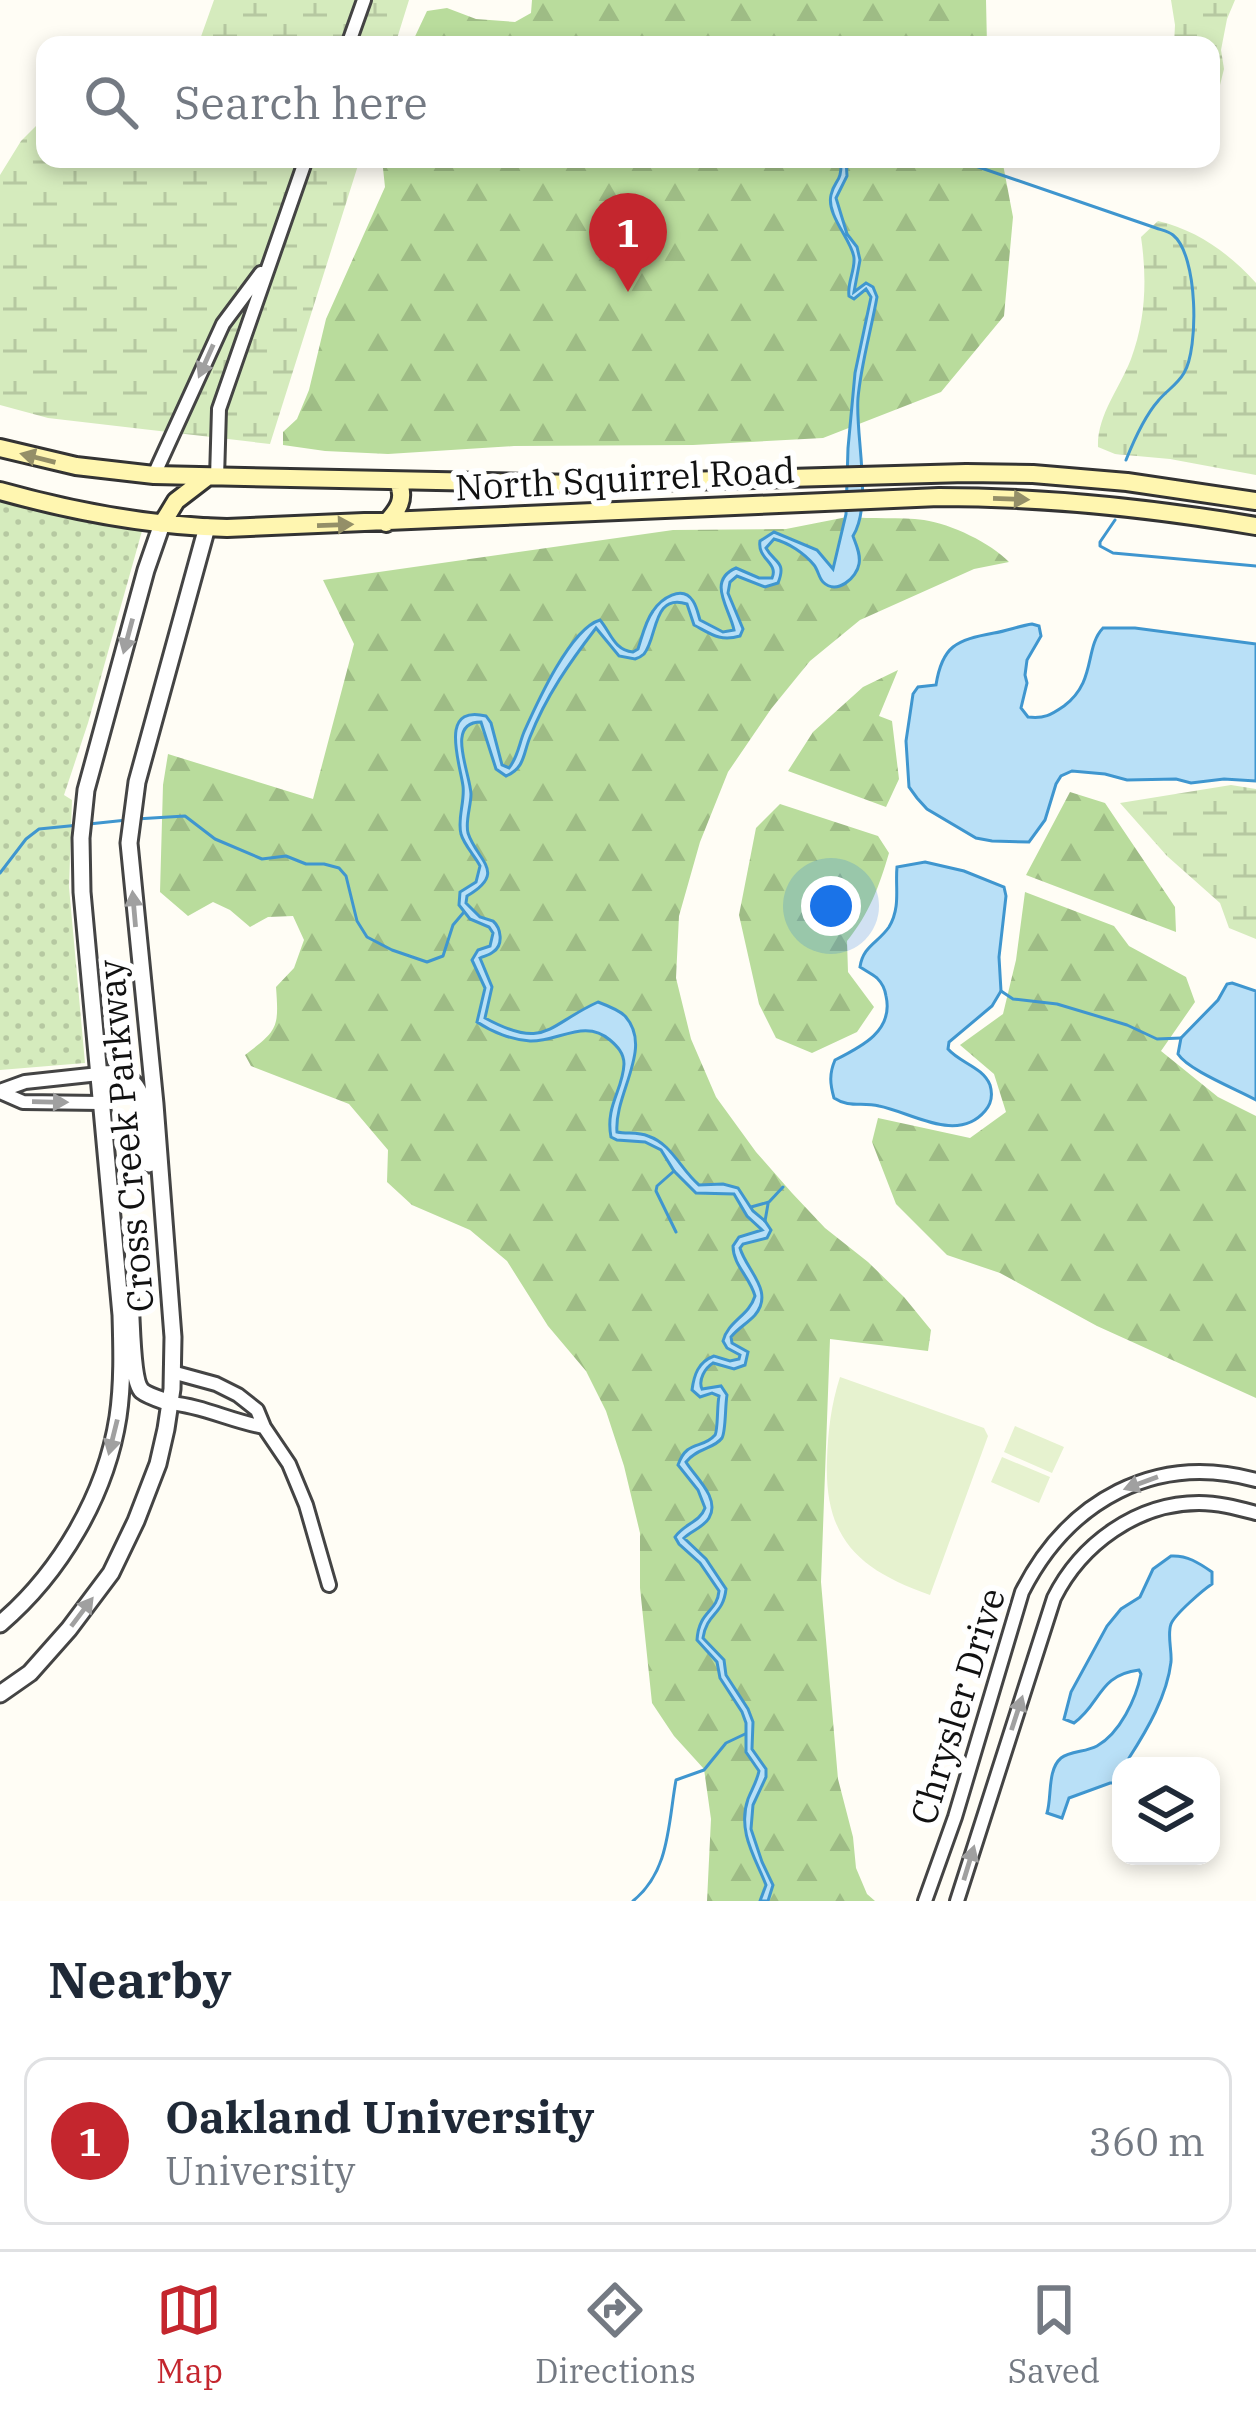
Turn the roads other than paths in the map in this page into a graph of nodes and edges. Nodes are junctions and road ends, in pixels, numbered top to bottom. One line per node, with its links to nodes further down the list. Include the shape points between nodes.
1 (364, 0): 2 (street)
2 (350, 36)
3 (303, 168): 4 (street)
4 (269, 262): 6 (street, one-way to 6, via 223,324); 7 (street, via 219,409)
5 (0, 448): 6 (main road, North Squirrel Road, one-way to 5)
6 (154, 476): 7 (main road, North Squirrel Road)
7 (212, 477): 8 (main road, North Squirrel Road); 12 (main road, via 176,500)
8 (398, 482): 10 (main road, North Squirrel Road, via 966,472); 11 (main road, via 402,500)
9 (0, 491): 12 (main road, North Squirrel Road)
10 (1256, 501)
11 (386, 523): 13 (main road, North Squirrel Road, one-way to 13, via 894,499 1036,500); 14 (main road, North Squirrel Road, one-way to 11)
12 (161, 524): 14 (main road, North Squirrel Road); 15 (street, Cross Creek Parkway, one-way to 15, via 86,790 82,892)
13 (1256, 526)
14 (207, 527): 18 (street, Cross Creek Parkway, one-way to 14, via 129,843 136,782)
15 (99, 1074): 16 (street); 17 (street, Cross Creek Parkway); 18 (street, via 131,1080 143,1101 150,1179)
16 (0, 1091): 17 (street, one-way to 17, via 23,1102)
17 (101, 1103): 19 (street, Cross Creek Parkway)
18 (161, 1193): 20 (street, Cross Creek Parkway)
19 (116, 1253): 21 (street, via 129,1293 133,1377 142,1391); 26 (street, Cross Creek Parkway, one-way to 26, via 123,1373 107,1463 80,1528)
20 (172, 1372): 21 (street, Cross Creek Parkway); 22 (street, via 238,1395)
21 (170, 1403): 22 (street); 27 (street, Cross Creek Parkway, one-way to 21, via 31,1673 111,1574 158,1464)
22 (264, 1427): 25 (street, via 290,1464)
23 (1256, 1480): 28 (street, Chrysler Drive, one-way to 28, via 1184,1472 1138,1483 1052,1543 1022,1592)
24 (1256, 1513): 29 (street, Chrysler Drive, one-way to 24, via 1054,1598 1075,1564 1115,1528 1150,1512 1202,1503)
25 (328, 1585)
26 (0, 1624)
27 (0, 1694)
28 (925, 1901)
29 (957, 1901)

